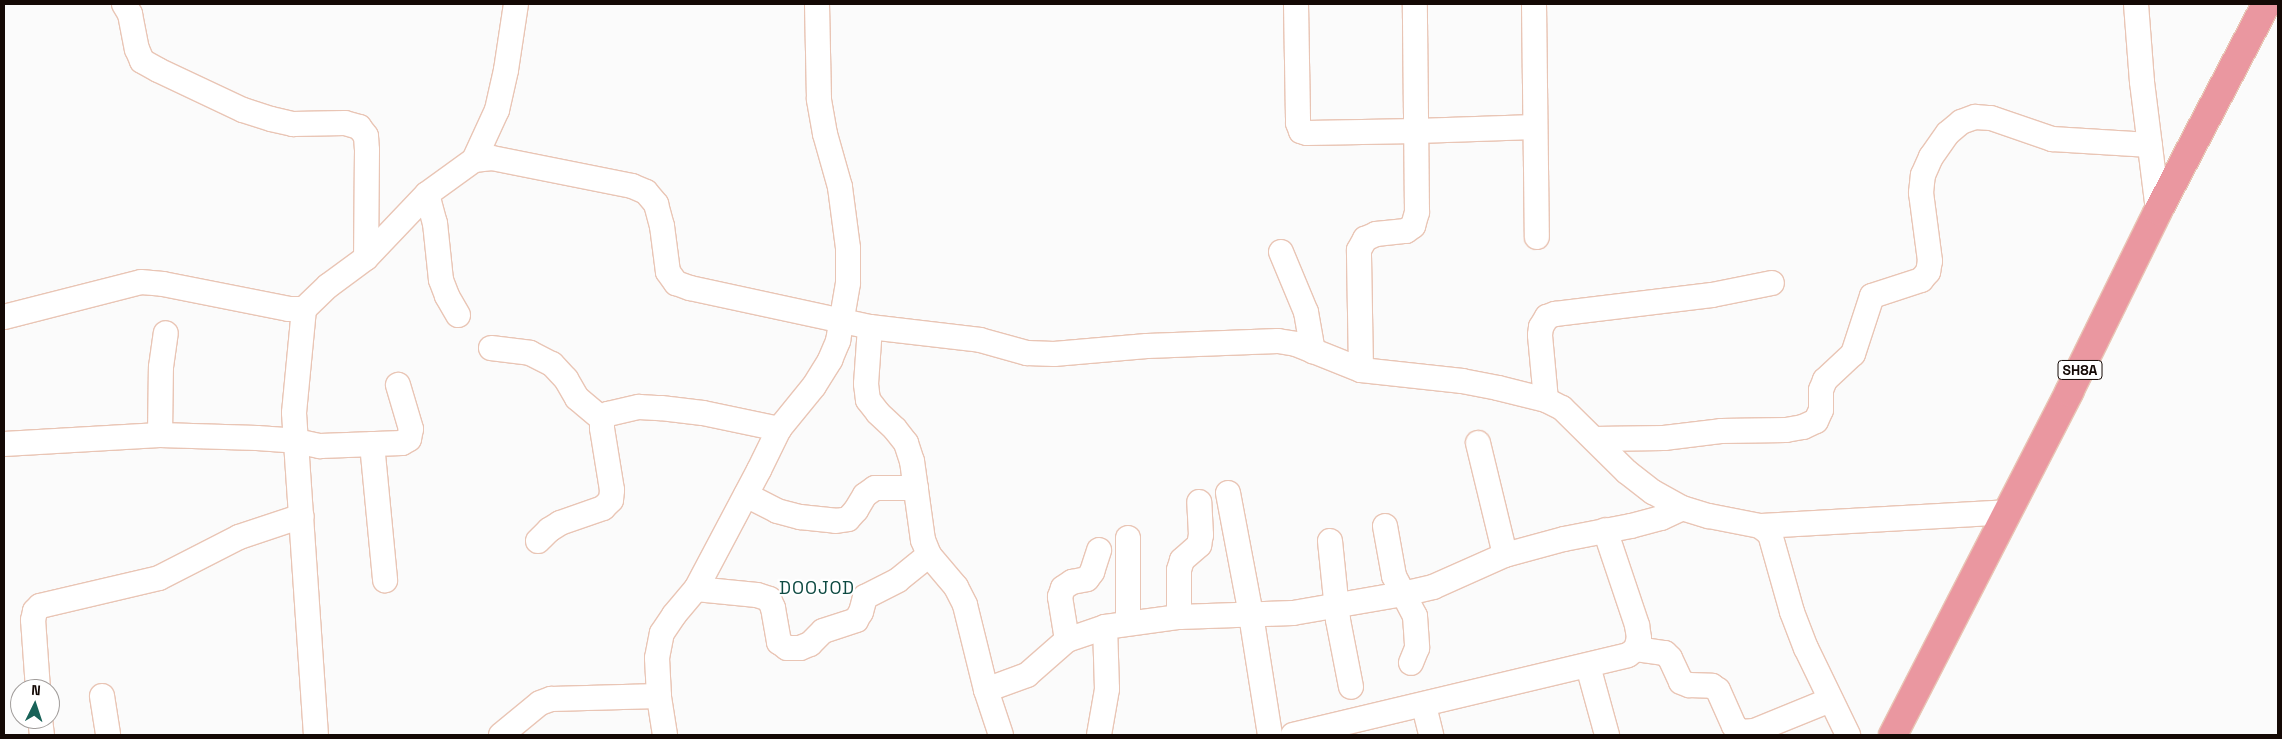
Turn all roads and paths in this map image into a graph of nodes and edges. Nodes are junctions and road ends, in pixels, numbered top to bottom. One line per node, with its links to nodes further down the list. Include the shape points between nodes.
1 (124, 4): 17 (street, via 130,14 142,62 271,120 293,124 345,122 359,127 366,136 367,150)
2 (516, 4): 12 (street, via 496,110)
3 (817, 4): 22 (street, via 819,99 840,187 848,248 848,283)
4 (1296, 4): 10 (street, via 1300,130 1307,133)
5 (1415, 4): 10 (street)
6 (1534, 4): 9 (street)
7 (2136, 4): 11 (street)
8 (2266, 4): 14 (main road, SH8A)
9 (1535, 128): 10 (street); 15 (street)
10 (1416, 132): 27 (street, via 1417,212 1413,226 1406,231 1376,234 1364,239 1359,250)
11 (2150, 145): 14 (street); 33 (street, via 2052,138 1991,118 1975,117 1961,122 1948,133 1923,175 1921,193 1930,260 1928,272 1921,280 1872,296 1853,354 1826,380 1821,390 1821,410 1816,421 1786,430)
12 (474, 160): 13 (street); 22 (street, via 492,158 632,186 646,192 656,204 668,272 676,283)
13 (427, 194): 17 (street); 20 (street, via 435,223 441,280)
14 (2158, 211): 43 (main road, SH8A)
15 (1537, 237)
16 (1281, 252): 26 (street, via 1306,312)
17 (366, 258): 19 (street, via 328,286)
18 (1772, 283): 29 (street, via 1712,295 1547,317 1540,336)
19 (304, 309): 21 (street, via 141,282); 34 (street, via 294,413)
20 (458, 315)
21 (4, 318)
22 (842, 321): 23 (street); 31 (street, via 830,360 814,386)
23 (870, 326): 26 (street, via 980,340 1027,353 1278,341); 38 (street, via 868,400 906,443)
24 (166, 333): 32 (street, via 161,368)
25 (491, 348): 30 (street, via 530,353 552,364 577,398)
26 (1313, 351): 27 (street)
27 (1361, 370): 29 (street, via 1462,381)
28 (398, 385): 37 (street, via 411,430 408,439 402,443)
29 (1546, 400): 33 (street, via 1562,408)
30 (602, 419): 31 (street, via 618,410 661,408); 49 (street, via 611,500 603,508 560,523)
31 (778, 429): 40 (street)
32 (160, 435): 34 (street); 36 (street)
33 (1594, 439): 42 (street, via 1627,472)
34 (296, 441): 37 (street, via 320,446); 44 (street)
35 (1478, 443): 53 (street)
36 (4, 444)
37 (372, 444): 54 (street)
38 (916, 488): 40 (street, via 875,488 865,495 848,519 836,521 776,512); 52 (street, via 923,540)
39 (1228, 493): 58 (street)
40 (746, 495): 55 (street)
41 (1199, 502): 59 (street, via 1201,535 1198,546 1182,560 1179,570)
42 (1682, 508): 46 (street); 47 (street, via 1661,518)
43 (2008, 512): 46 (street); 84 (main road, SH8A)
44 (302, 516): 66 (street, via 238,537 160,578 40,606 33,620); 74 (street)
45 (1386, 526): 56 (street, via 1394,576)
46 (1760, 526): 71 (street, via 1770,534 1792,612)
47 (1605, 530): 53 (street); 63 (street, via 1637,625 1639,638)
48 (1128, 538): 60 (street)
49 (538, 541)
50 (1330, 541): 57 (street)
51 (1099, 550): 62 (street, via 1087,579 1063,588 1060,597)
52 (929, 555): 55 (street, via 898,580 865,596 856,620 823,631 810,644 800,648 787,648 779,642 769,599); 68 (street, via 956,587 965,605)
53 (1505, 555): 56 (street, via 1433,587)
54 (385, 580)
55 (696, 589): 70 (street, via 662,633 657,658)
56 (1403, 594): 57 (street); 64 (street, via 1410,602 1416,623 1417,648)
57 (1336, 607): 58 (street); 67 (street)
58 (1251, 616): 59 (street); 79 (street)
59 (1179, 617): 60 (street)
60 (1128, 623): 61 (street)
61 (1105, 627): 62 (street); 78 (street, via 1107,689)
62 (1066, 640): 68 (street, via 1027,675)
63 (1636, 649): 65 (street, via 1628,655); 71 (street, via 1665,653 1681,682 1712,686 1718,690 1734,726 1741,732 1754,731)
64 (1411, 663)
65 (1588, 666): 72 (street); 82 (street)
66 (37, 679)
67 (1351, 687)
68 (986, 690): 77 (street)
69 (102, 696): 73 (street)
70 (659, 696): 75 (street, via 551,699 540,703); 76 (street)
71 (1830, 700): 83 (street)
72 (1424, 706): 80 (street); 81 (street)
73 (108, 735)
74 (316, 735)
75 (502, 735)
76 (665, 735)
77 (1001, 735)
78 (1099, 735)
79 (1270, 735)
80 (1293, 735)
81 (1431, 735)
82 (1607, 735)
83 (1848, 735)
84 (1893, 735)

